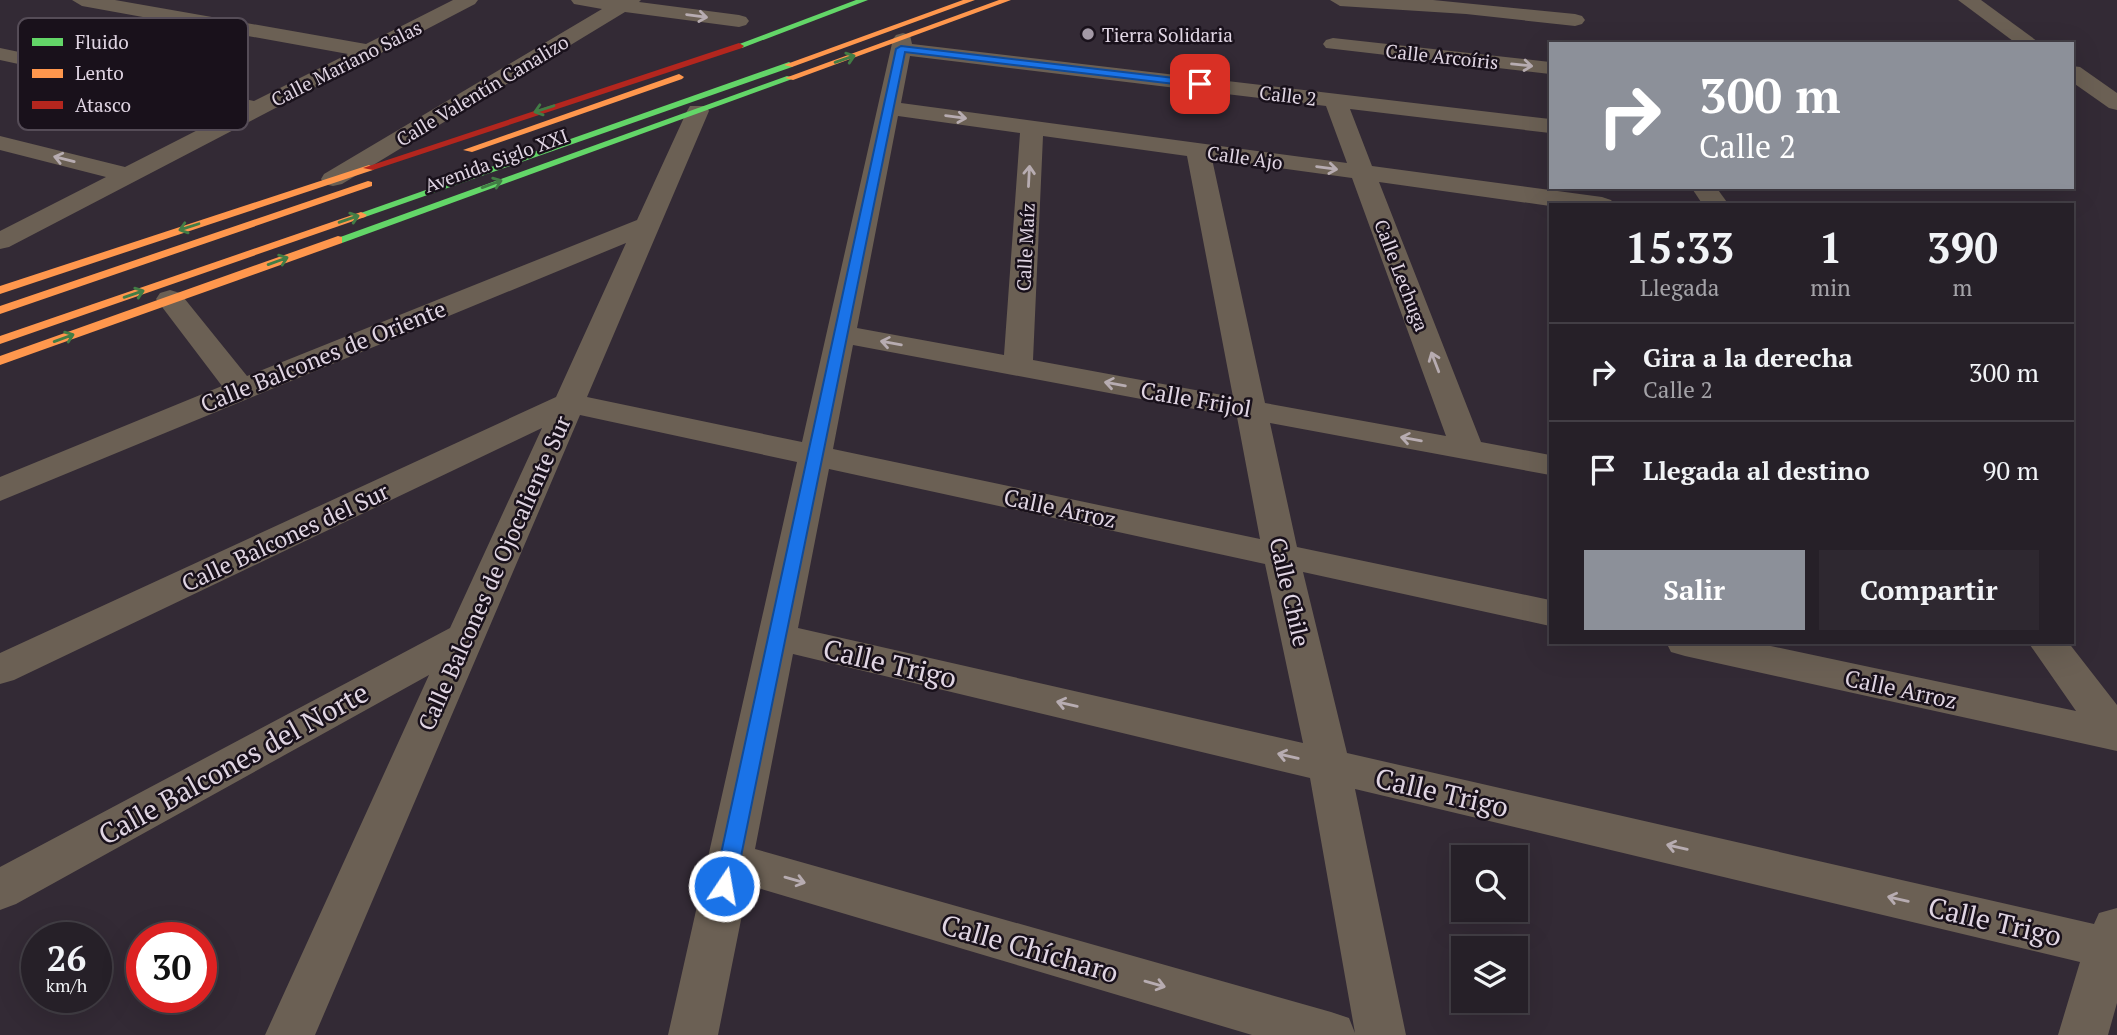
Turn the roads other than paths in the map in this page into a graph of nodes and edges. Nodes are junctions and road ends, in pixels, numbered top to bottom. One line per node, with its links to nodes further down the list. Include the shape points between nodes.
1 (82, 0): 14 (street)
2 (437, 0): 11 (street)
3 (581, 0): 12 (street)
4 (748, 0): 15 (street)
5 (971, 0): 39 (main road, Avenida Siglo XXI)
6 (1007, 0): 18 (main road, Avenida Siglo XXI)
7 (1339, 0): 10 (street)
8 (1562, 0): 10 (street, via 1581,28 1466,8)
9 (1968, 0): 17 (street)
10 (1352, 1): 19 (street)
11 (464, 2): 21 (street, Calle Mariano Salas)
12 (627, 3): 15 (street, one-way to 15); 44 (street, Calle Valentín Canalizo)
13 (869, 4): 20 (main road, Avenida Siglo XXI); 27 (main road, Avenida Siglo XXI)
14 (184, 18)
15 (739, 21): 20 (street)
16 (248, 29): 21 (street)
17 (2028, 42)
18 (902, 44): 28 (street, Calle 2); 31 (street); 33 (main road, Avenida Siglo XXI, one-way to 18)
19 (1333, 44): 24 (street, Calle Arcoíris, one-way to 24); 28 (street, via 1321,70)
20 (727, 50): 26 (main road, Avenida Siglo XXI)
21 (369, 51): 32 (street, Calle Mariano Salas)
22 (0, 54): 23 (street)
23 (18, 58)
24 (1549, 68)
25 (2074, 73): 29 (street)
26 (644, 76): 27 (main road); 44 (main road, Avenida Siglo XXI, one-way to 44)
27 (629, 94): 48 (main road, Avenida Siglo XXI)
28 (1322, 99): 35 (street, Calle 2); 42 (street, Calle Lechuga)
29 (2117, 103)
30 (248, 107): 32 (street)
31 (888, 108): 36 (street, Calle Ajo, one-way to 36); 53 (street)
32 (257, 109): 34 (street, Calle Mariano Salas)
33 (698, 111): 41 (main road, Avenida Siglo XXI); 46 (street, Calle Balcones de Ojocaliente Sur)
34 (248, 114)
35 (1549, 126)
36 (1032, 128): 40 (street, Calle Ajo); 56 (street, Calle Maíz, one-way to 36)
37 (216, 130): 43 (street, Calle Mariano Salas)
38 (0, 143): 43 (street, one-way to 38)
39 (553, 149): 41 (main road); 54 (main road, Avenida Siglo XXI, one-way to 39)
40 (1198, 150): 42 (street, Calle Ajo, one-way to 42); 59 (street, Calle Chile)
41 (524, 173): 51 (main road, Avenida Siglo XXI, one-way to 41)
42 (1363, 173): 45 (street, Calle Ajo); 60 (street, Calle Lechuga, one-way to 42)
43 (128, 175): 47 (street, Calle Mariano Salas)
44 (332, 179): 49 (main road, Avenida Siglo XXI, one-way to 49)
45 (1545, 206)
46 (648, 225): 57 (street, Calle Balcones de Oriente); 58 (street, Calle Balcones de Ojocaliente Sur)
47 (0, 241)
48 (134, 262): 49 (main road); 52 (main road, Avenida Siglo XXI)
49 (79, 263): 50 (main road, Avenida Siglo XXI)
50 (0, 290)
51 (170, 299): 55 (main road, Avenida Siglo XXI, one-way to 51); 57 (street)
52 (0, 310)
53 (841, 334): 56 (street, Calle Frijol, one-way to 53); 61 (street)
54 (0, 340)
55 (0, 361)
56 (1018, 366): 59 (street, Calle Frijol, one-way to 56)
57 (241, 388): 63 (street, Calle Balcones de Oriente)
58 (569, 403): 61 (street, Calle Arroz); 67 (street, Calle Balcones de Ojocaliente Sur); 70 (street, Calle Balcones del Sur)
59 (1251, 410): 60 (street, Calle Frijol, one-way to 59); 64 (street, Calle Chile)
60 (1467, 449): 62 (street, Calle Frijol)
61 (814, 455): 64 (street, Calle Arroz); 66 (street)
62 (1549, 465)
63 (0, 490)
64 (1281, 556): 65 (street, Calle Arroz); 72 (street, Calle Chile)
65 (1549, 613)
66 (777, 636): 72 (street, Calle Trigo, one-way to 66); 73 (street)
67 (466, 637): 74 (street, Calle Balcones del Norte); 76 (street, Calle Balcones de Ojocaliente Sur)
68 (1694, 644): 71 (street, Calle Arroz)
69 (2049, 644): 71 (street)
70 (0, 670)
71 (2117, 735)
72 (1329, 766): 75 (street, Calle Trigo, one-way to 72); 79 (street, Calle Chile)
73 (729, 861): 77 (street); 78 (street, Calle Chícharo, one-way to 78)
74 (0, 890)
75 (2112, 937): 80 (street)
76 (286, 1030)
77 (693, 1035)
78 (1331, 1035)
79 (1381, 1035)
80 (2083, 1035)

